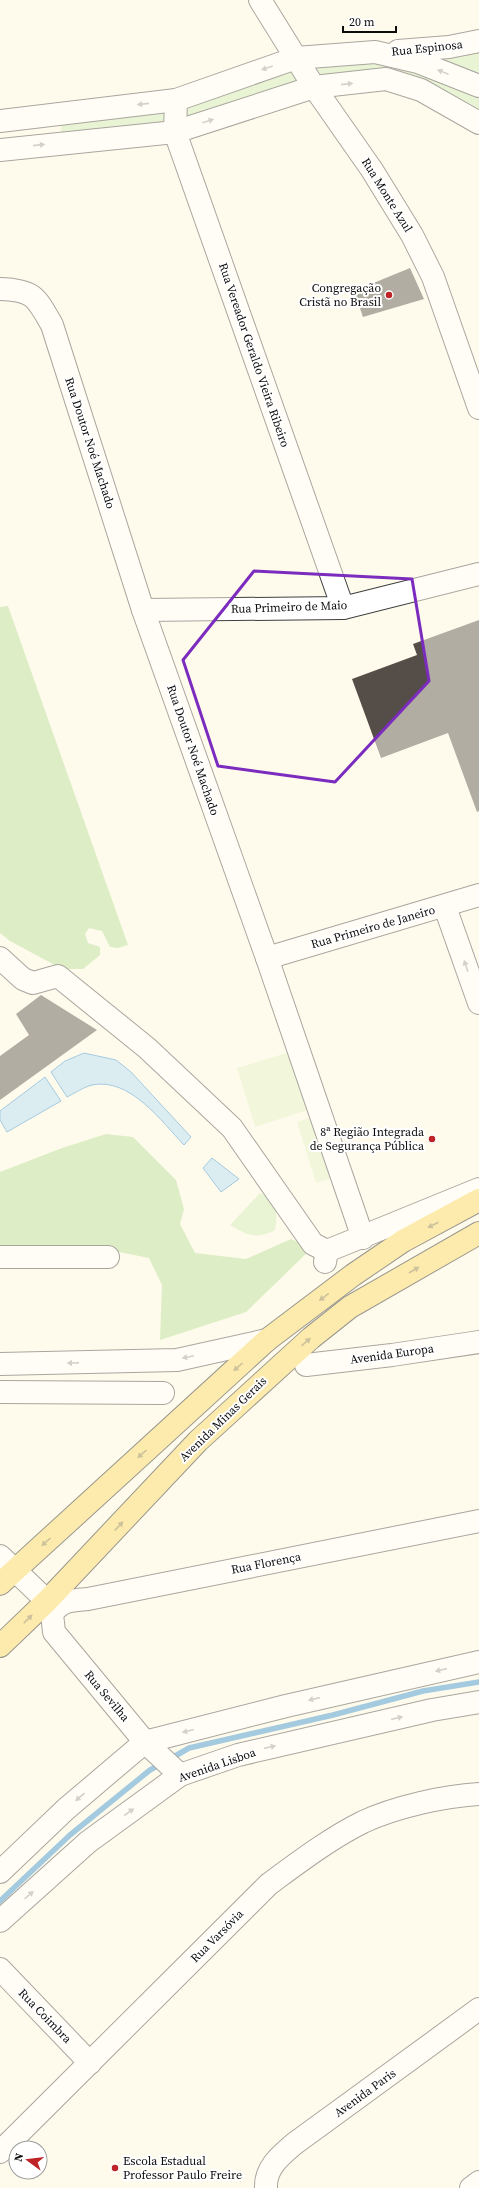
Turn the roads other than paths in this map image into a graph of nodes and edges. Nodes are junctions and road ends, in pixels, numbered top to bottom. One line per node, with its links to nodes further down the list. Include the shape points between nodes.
1 (260, 0): 4 (street, Rua Monte Azul)
2 (479, 41): 3 (street, Rua Espinosa, via 450,47)
3 (374, 52): 4 (street, Rua Espinosa); 5 (street, one-way to 3, via 418,62)
4 (296, 58): 6 (street, Rua Monte Azul); 7 (street, Rua Espinosa, one-way to 7)
5 (479, 86)
6 (314, 87): 9 (street, one-way to 9, via 386,80 421,90); 10 (street, one-way to 6); 13 (street, Rua Monte Azul, via 372,170 412,235 433,277)
7 (176, 100): 8 (street, Rua Espinosa, one-way to 8); 10 (street, Rua Vereador Geraldo Vieira Ribeiro)
8 (0, 121)
9 (479, 123)
10 (175, 132): 11 (street, one-way to 10); 15 (street, Rua Vereador Geraldo Vieira Ribeiro)
11 (0, 150)
12 (0, 289): 16 (street, Rua Doutor Noé Machado, via 29,293 40,303 52,325)
13 (479, 408)
14 (479, 574): 15 (street, Rua Primeiro de Maio)
15 (343, 608): 16 (street, Rua Primeiro de Maio)
16 (144, 610): 20 (street, Rua Doutor Noé Machado)
17 (479, 895): 18 (street, Rua Primeiro de Janeiro)
18 (445, 907): 20 (street, Rua Primeiro de Janeiro); 21 (street, one-way to 18)
19 (0, 958): 25 (street, via 23,978 33,983 58,976 147,1048 232,1128 322,1252)
20 (267, 958): 25 (street, Rua Doutor Noé Machado)
21 (479, 1003)
22 (479, 1189): 25 (street)
23 (479, 1200): 28 (main road, one-way to 28, via 403,1241)
24 (479, 1233): 36 (main road, Avenida Minas Gerais, one-way to 24, via 198,1441 311,1338 350,1308)
25 (363, 1238)
26 (0, 1256): 27 (street)
27 (108, 1257)
28 (267, 1340): 30 (street, one-way to 30, via 177,1360); 35 (main road, one-way to 35)
29 (479, 1342): 31 (street, Avenida Europa)
30 (0, 1364)
31 (306, 1365)
32 (0, 1392): 33 (street)
33 (163, 1393)
34 (479, 1521): 36 (street, Rua Florença)
35 (5, 1570): 36 (street)
36 (51, 1605): 37 (main road, Avenida Minas Gerais, one-way to 36); 40 (street, Rua Sevilha, via 54,1632)
37 (0, 1646)
38 (479, 1662): 40 (street, one-way to 40, via 294,1704)
39 (479, 1702): 41 (street, Avenida Lisboa, one-way to 39, via 238,1755 432,1710)
40 (145, 1742): 41 (street, Rua Sevilha); 43 (street, one-way to 43, via 66,1809)
41 (180, 1775): 44 (street, Avenida Lisboa, one-way to 41, via 88,1842)
42 (479, 1794): 47 (street, Rua Varsóvia, via 461,1795 394,1812 364,1822 317,1848 268,1884)
43 (0, 1872)
44 (0, 1922)
45 (0, 1969): 47 (street, Rua Coimbra)
46 (479, 2009): 50 (street, Avenida Paris, via 294,2144 273,2165 267,2177)
47 (90, 2063): 48 (street, Rua Varsóvia)
48 (0, 2152)
49 (479, 2182): 51 (street)
50 (266, 2188)
51 (471, 2188)

